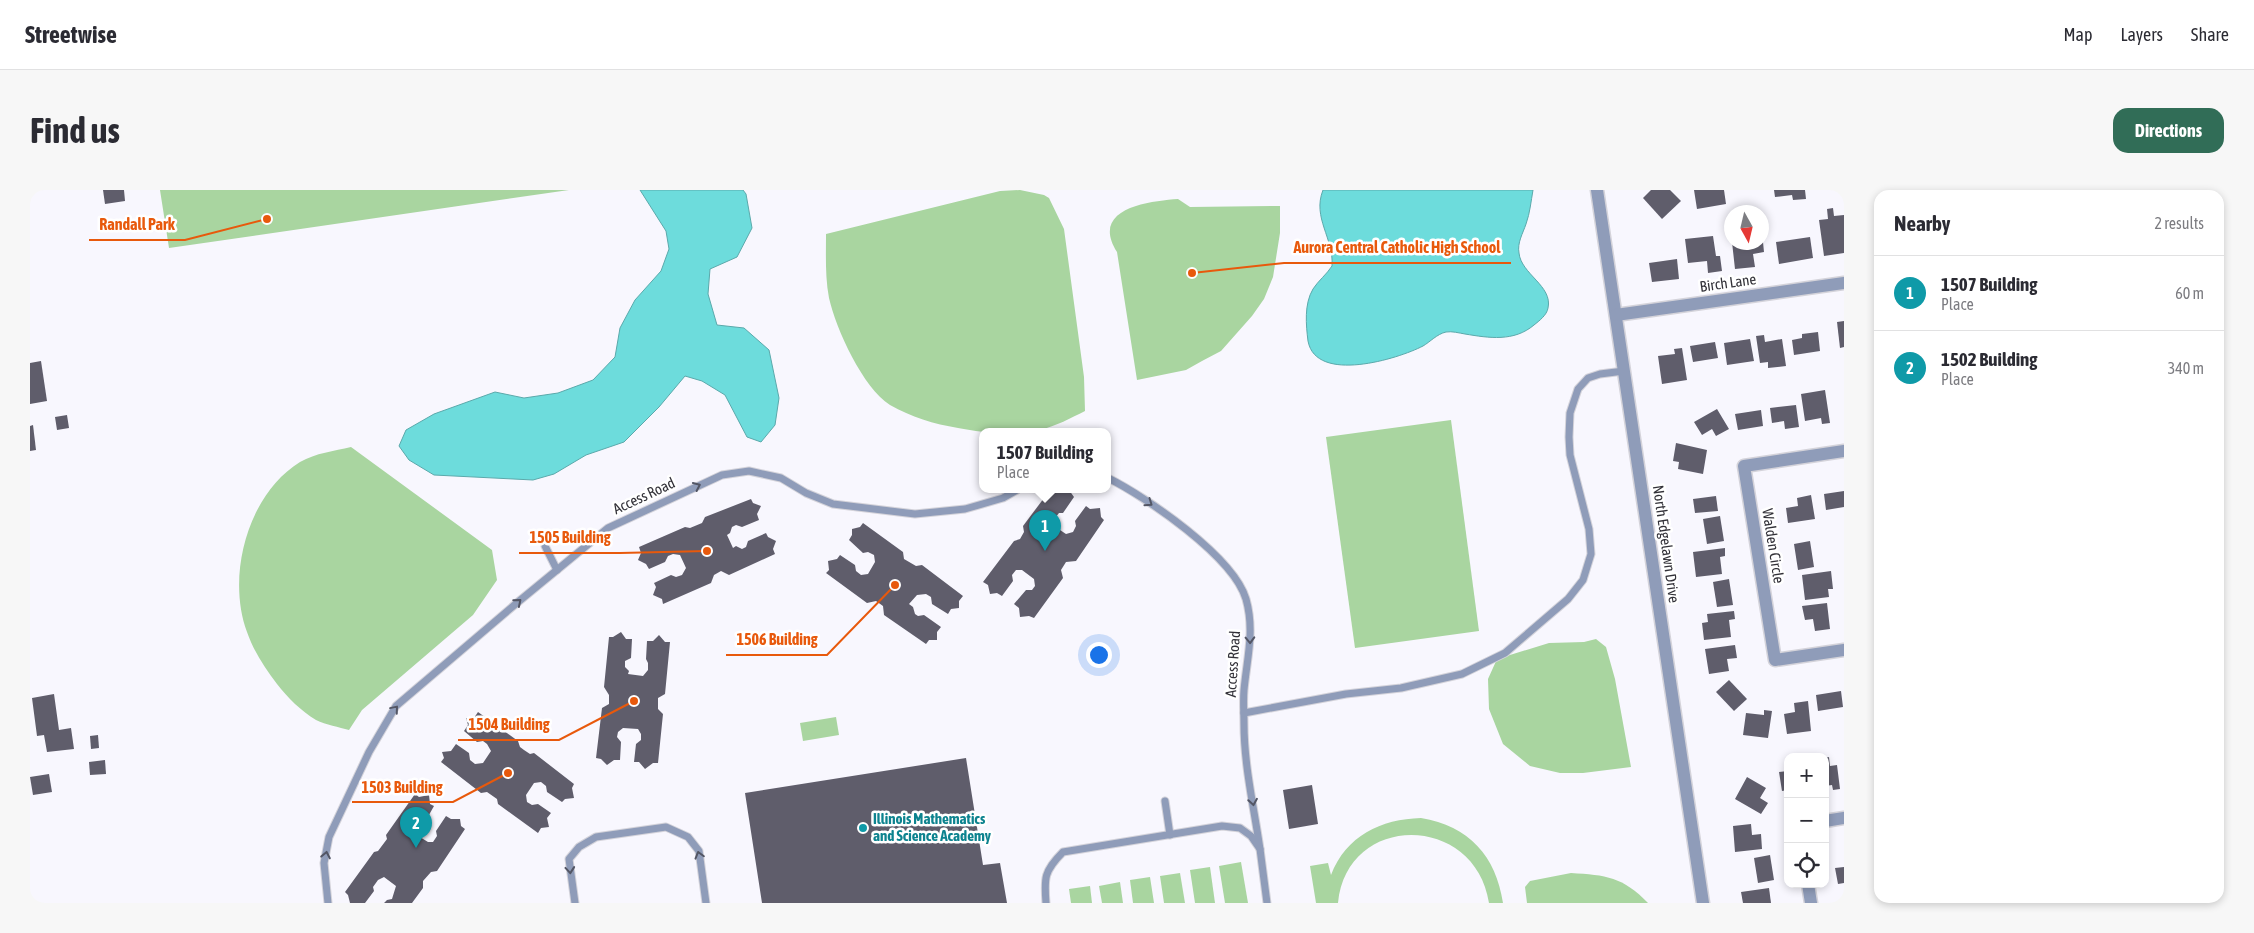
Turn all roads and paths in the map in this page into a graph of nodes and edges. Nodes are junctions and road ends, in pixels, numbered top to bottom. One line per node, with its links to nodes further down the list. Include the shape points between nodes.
1 (1597, 190): 3 (street, North Edgelawn Drive)
2 (1844, 283): 3 (street, Birch Lane)
3 (1616, 315): 4 (street, North Edgelawn Drive)
4 (1624, 371): 11 (lane, via 1588,378 1578,389 1570,414 1570,455 1589,529 1591,554 1583,580 1568,599 1505,653 1462,674 1401,688 1346,694); 23 (street, North Edgelawn Drive)
5 (1844, 452): 10 (street, Walden Circle, via 1744,466 1775,660)
6 (1111, 480): 11 (lane, Access Road, one-way to 11, via 1173,520 1216,555 1232,573 1246,598 1249,624 1250,652)
7 (1012, 493): 9 (lane, Access Road, one-way to 7, via 608,528 722,474 749,471 781,478 833,504 915,514 965,509)
8 (546, 540): 9 (lane, via 545,546)
9 (557, 570): 19 (lane, Access Road, one-way to 9, via 324,863 329,837 384,723 396,706)
10 (1844, 650)
11 (1244, 713): 16 (lane, Access Road, one-way to 16)
12 (1164, 801): 15 (lane)
13 (1844, 818): 14 (street)
14 (1829, 820)
15 (1170, 835): 16 (lane, via 1222,826 1240,828); 22 (lane, via 1063,852 1044,877)
16 (1260, 848): 18 (lane, Access Road)
17 (1809, 888): 24 (street)
18 (1268, 902)
19 (328, 903)
20 (575, 903): 21 (lane, one-way to 20, via 699,851 688,837 666,827 596,837 579,847 569,859)
21 (706, 903)
22 (1046, 903)
23 (1703, 903)
24 (1811, 903)

